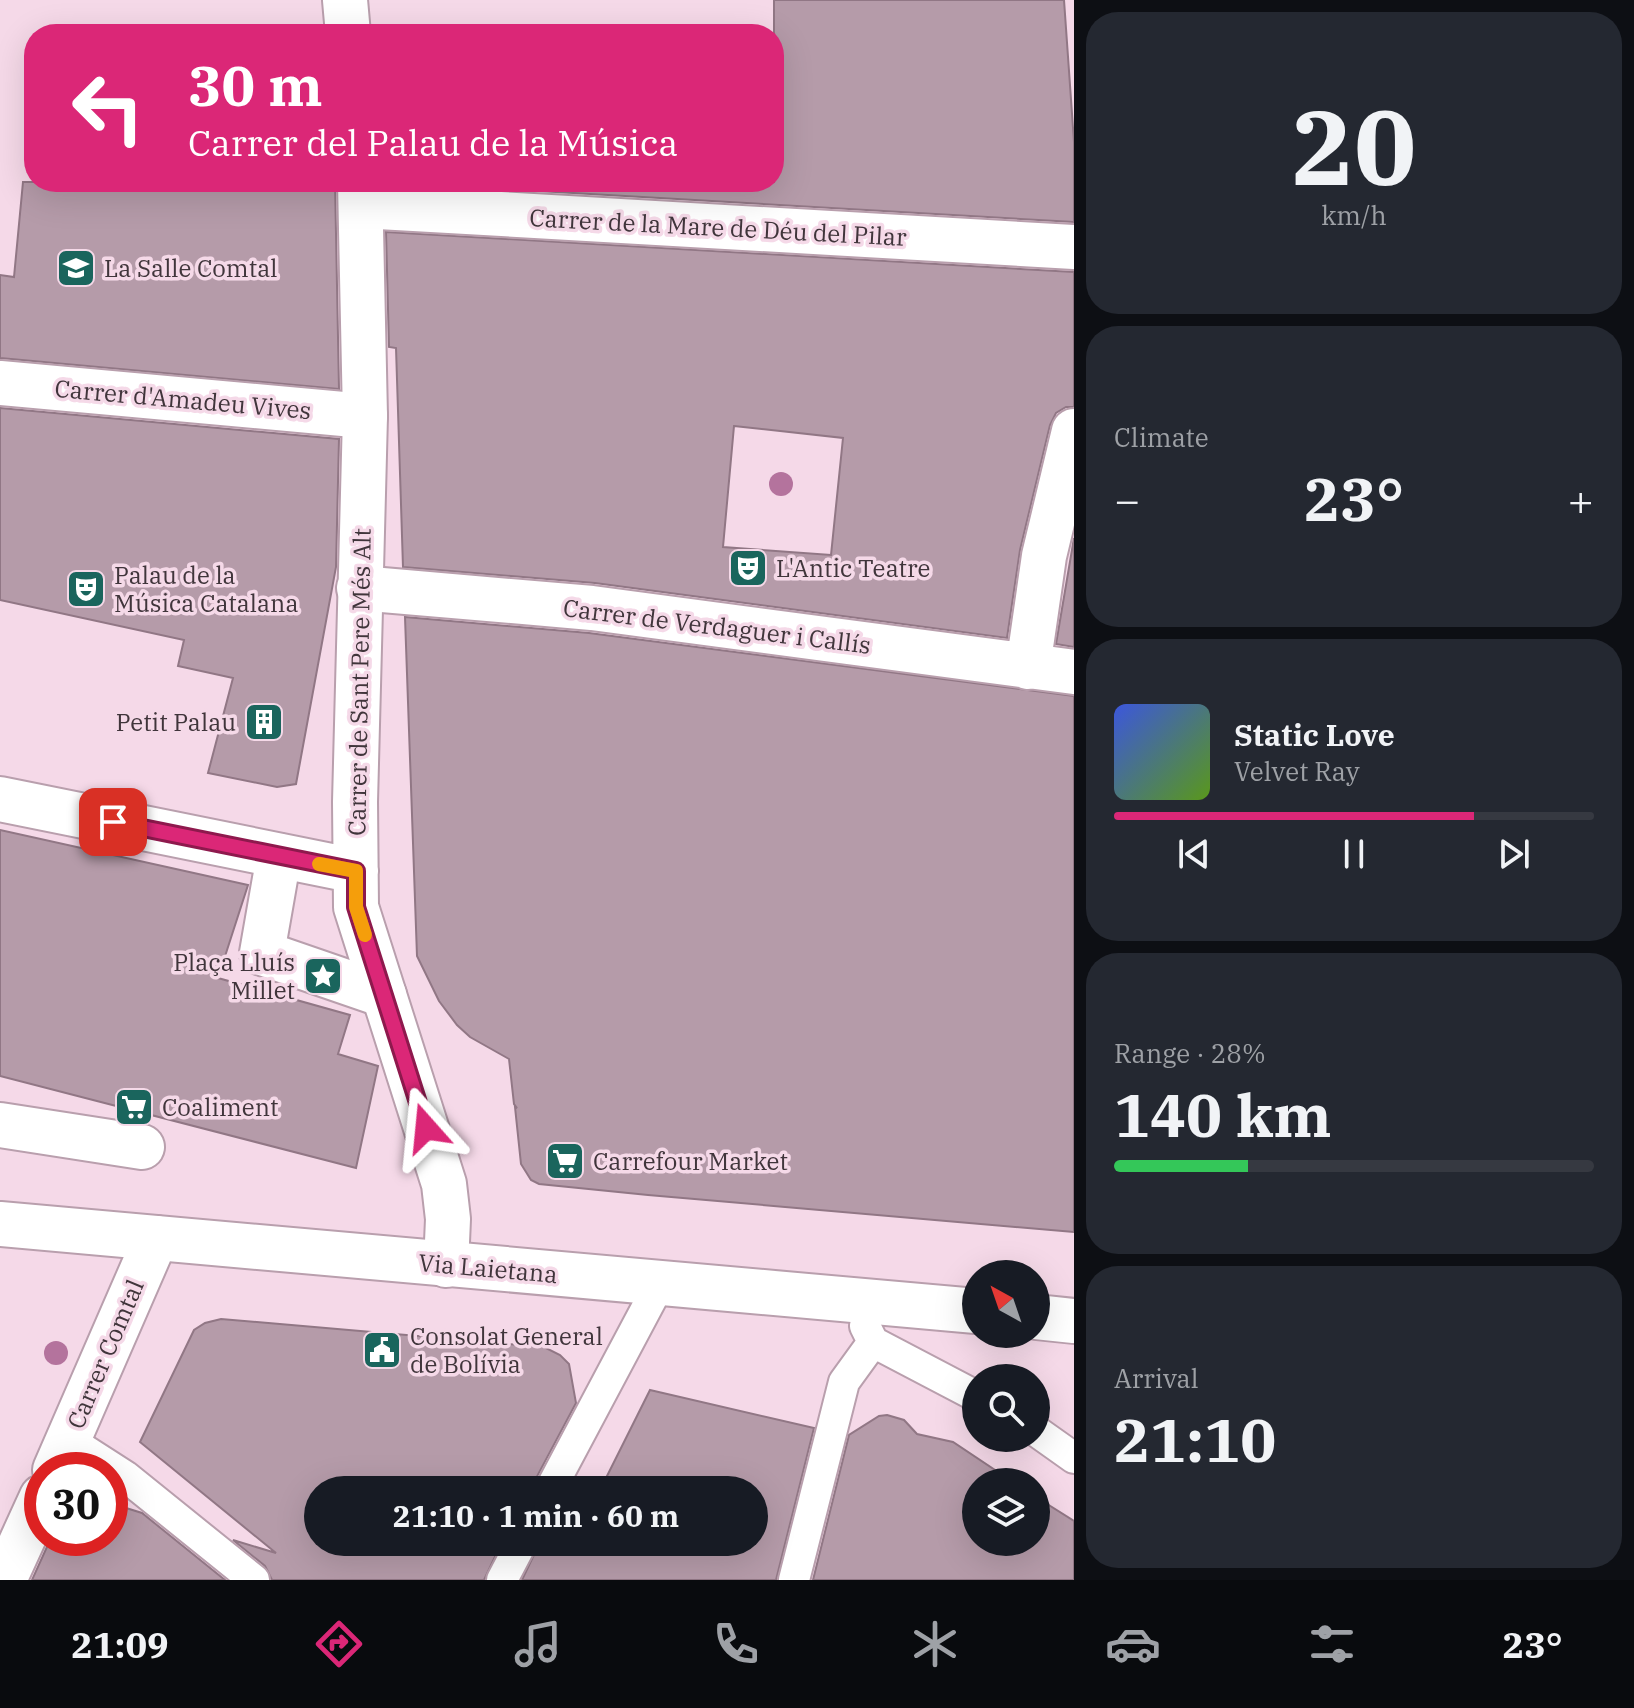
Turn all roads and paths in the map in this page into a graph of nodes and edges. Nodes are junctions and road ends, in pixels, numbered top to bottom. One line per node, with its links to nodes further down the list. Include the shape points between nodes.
1 (345, 0): 2 (street)
2 (347, 24)
3 (360, 194): 4 (street, Carrer de la Mare de Déu del Pilar); 6 (street, Carrer de Sant Pere Més Alt)
4 (1074, 247)
5 (0, 383): 6 (street, Carrer d'Amadeu Vives)
6 (365, 416): 8 (street, Carrer de Sant Pere Més Alt)
7 (1074, 431): 9 (street, via 1044,556)
8 (359, 588): 9 (street, Carrer de Verdaguer i Callís, via 592,608); 13 (street, Carrer de Sant Pere Més Alt)
9 (1028, 667): 10 (street, Carrer de Verdaguer i Callís)
10 (1074, 672)
11 (0, 799): 12 (street)
12 (279, 856): 13 (street); 14 (street, via 262,953)
13 (356, 871): 14 (street, Carrer de Sant Pere Més Alt, via 356,907)
14 (384, 995): 19 (street, Carrer de Sant Pere Més Alt, via 444,1184)
15 (0, 1125): 16 (street, via 66,1153)
16 (142, 1147)
17 (0, 1224): 18 (street, Via Laietana)
18 (156, 1238): 19 (street, Via Laietana); 28 (street, Carrer Comtal)
19 (446, 1265): 20 (street, Via Laietana)
20 (661, 1281): 21 (street, Via Laietana); 30 (lane)
21 (854, 1301): 22 (street, Via Laietana); 25 (lane)
22 (962, 1310)
23 (1050, 1318): 24 (street)
24 (1074, 1321)
25 (873, 1342): 26 (lane); 37 (lane, via 844,1382)
26 (962, 1389)
27 (1050, 1441): 29 (lane)
28 (63, 1452)
29 (1074, 1458)
30 (557, 1476)
31 (128, 1478): 35 (lane)
32 (24, 1536): 34 (street)
33 (515, 1556): 36 (lane)
34 (4, 1580)
35 (254, 1580)
36 (502, 1580)
37 (794, 1580)

